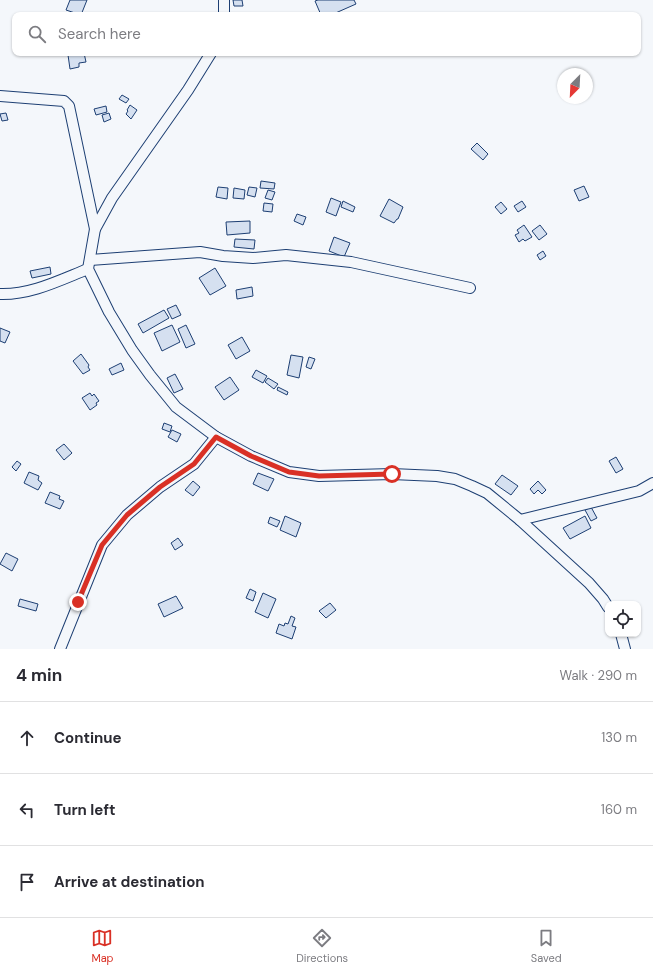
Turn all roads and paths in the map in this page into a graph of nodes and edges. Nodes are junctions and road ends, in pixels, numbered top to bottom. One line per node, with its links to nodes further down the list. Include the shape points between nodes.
1 (224, 0): 2 (street)
2 (224, 12)
3 (209, 56): 5 (street, via 112,198)
4 (0, 96): 5 (street, via 64,101 69,106)
5 (95, 229): 6 (street)
6 (89, 265): 7 (street, via 200,252 253,258 286,256 351,262); 8 (street, via 42,287); 9 (street, via 109,312 150,375 176,407)
7 (470, 288)
8 (0, 294)
9 (216, 437): 11 (street, via 251,456 289,472 319,476 392,474 455,479 487,494); 14 (street, via 194,464 160,487 127,515 102,545)
10 (653, 483): 11 (street, via 639,490)
11 (520, 520): 12 (street, via 589,583)
12 (605, 602)
13 (622, 637): 15 (street)
14 (60, 649)
15 (626, 649)

